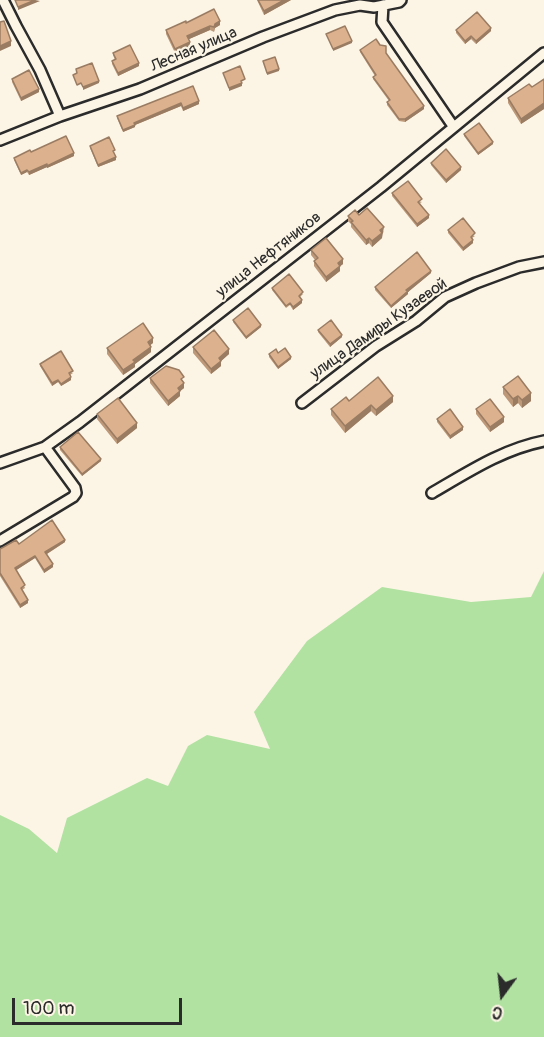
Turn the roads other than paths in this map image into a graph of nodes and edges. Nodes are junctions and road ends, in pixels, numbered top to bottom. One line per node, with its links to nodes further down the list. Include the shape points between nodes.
1 (3, 0): 5 (street)
2 (401, 0): 3 (street, Лесная улица)
3 (384, 5): 5 (street, Лесная улица, via 335,10 140,89); 6 (street, via 382,22)
4 (544, 53): 6 (street, улица Нефтяников)
5 (60, 116): 7 (street, Лесная улица)
6 (453, 126): 11 (street, улица Нефтяников, via 301,250)
7 (0, 140)
8 (544, 262): 9 (street, улица Дамиры Кузаевой, via 519,267 445,297)
9 (302, 403)
10 (544, 441): 13 (street, via 483,464)
11 (45, 447): 12 (street, улица Нефтяников); 14 (street, via 76,493)
12 (0, 463)
13 (432, 493)
14 (0, 541)

